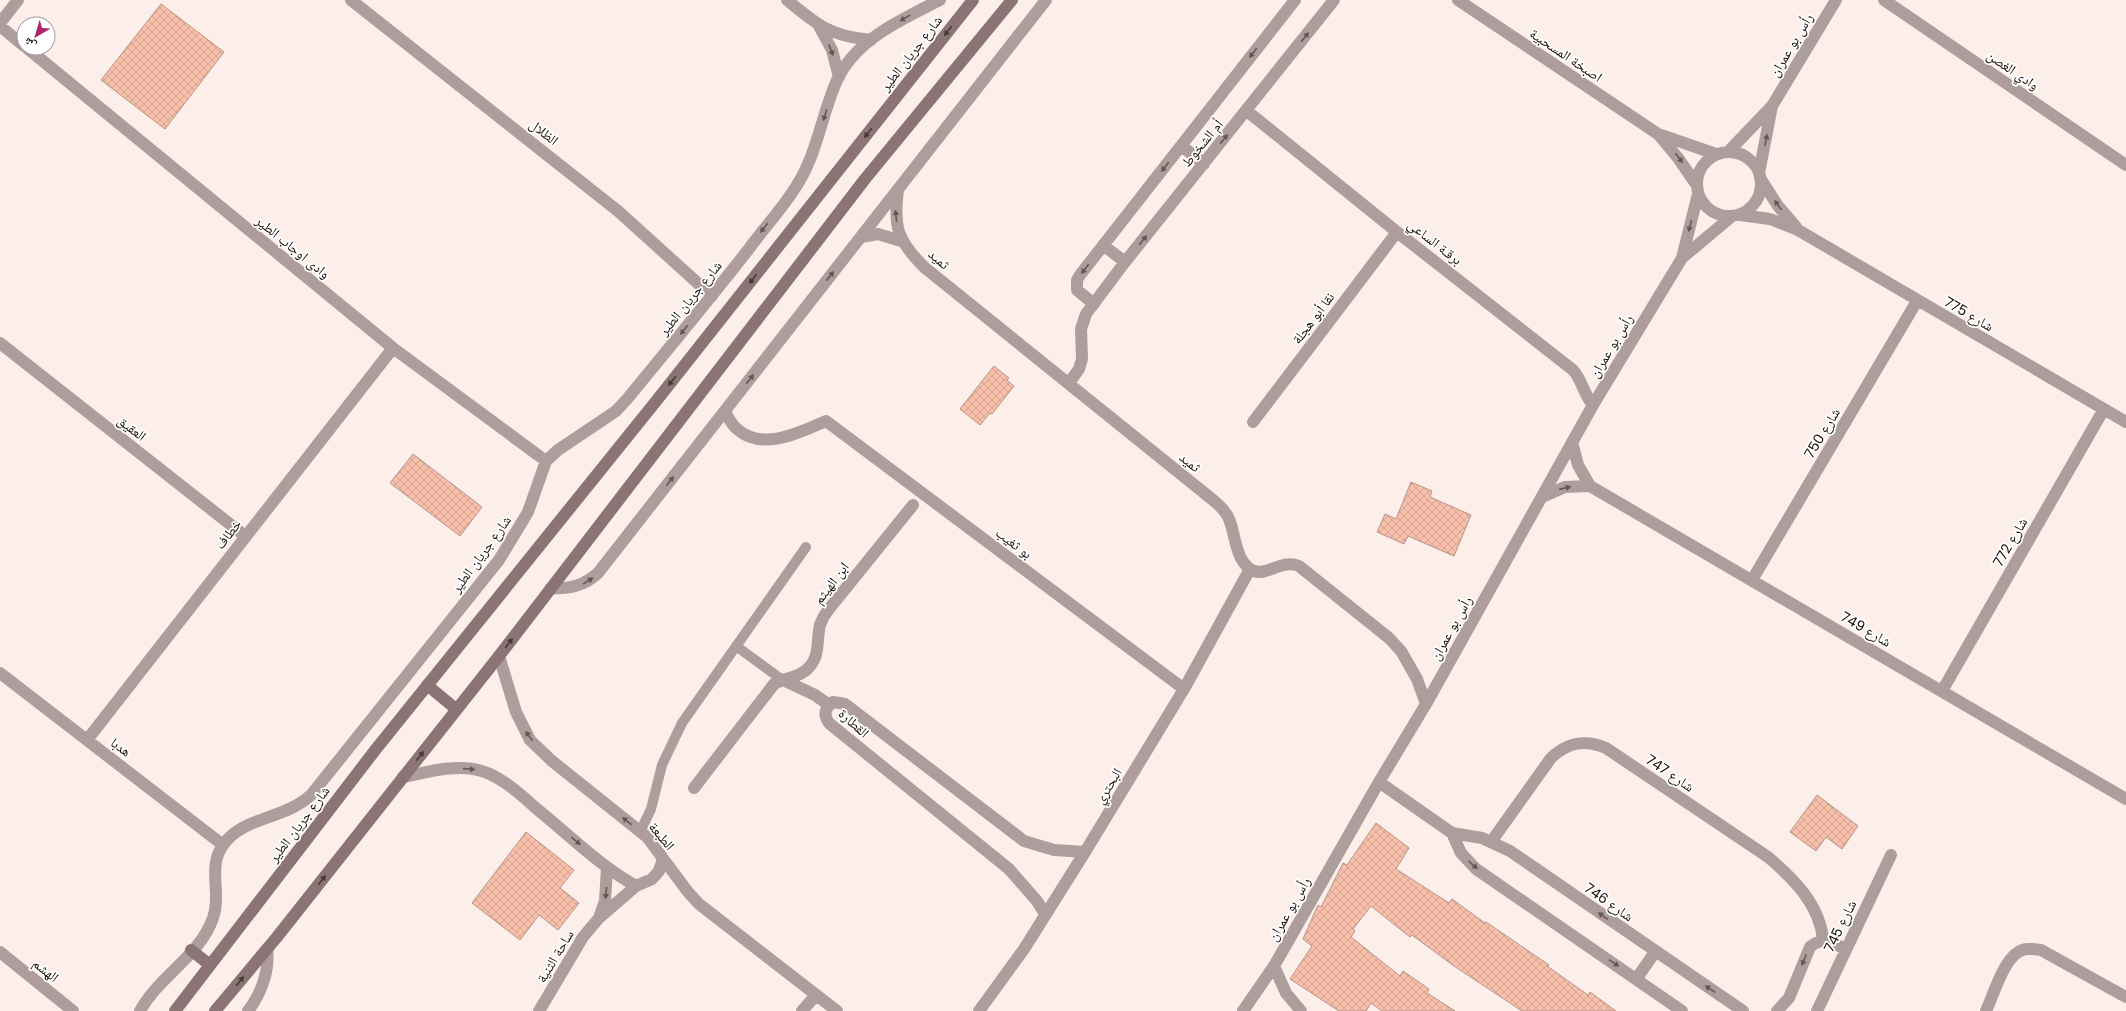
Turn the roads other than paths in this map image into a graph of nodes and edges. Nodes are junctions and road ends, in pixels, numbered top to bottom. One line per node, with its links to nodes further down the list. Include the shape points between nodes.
1 (18, 0): 13 (street)
2 (351, 0): 38 (street, الظلال, via 618,211)
3 (787, 0): 14 (street)
4 (940, 0): 16 (street, شارع جريان الطير, one-way to 16)
5 (973, 0): 63 (street, شارع جريان الطير, one-way to 63)
6 (1012, 0): 58 (street, via 866,179)
7 (1046, 0): 29 (street)
8 (1295, 0): 22 (street, أم الشخوط, one-way to 22)
9 (1334, 0): 20 (street, أم الشخوط, one-way to 9)
10 (1458, 0): 21 (street, اصبخة المسحبية)
11 (1836, 0): 19 (street, رأس بو عمران)
12 (1884, 0): 26 (street, وادي الغصن)
13 (0, 25): 15 (street)
14 (819, 26): 16 (street, via 844,36); 18 (street, one-way to 18, via 832,50)
15 (16, 39)
16 (871, 40): 18 (street, شارع جريان الطير)
17 (37, 56): 42 (street, وادى اوجاب الطير)
18 (839, 77): 38 (street, شارع جريان الطير, one-way to 38, via 813,150 797,185)
19 (1772, 106): 23 (street, رأس بو عمران); 27 (street, رأس بو عمران, one-way to 19)
20 (1247, 111): 25 (street, أم الشخوط, one-way to 20); 32 (street, برقـة الساعي)
21 (1658, 134): 24 (street, اصبخة المسحبية); 28 (street, اصبخة المسحبية, one-way to 28, via 1678,158)
22 (1182, 146): 25 (street); 35 (street, أم الشخوط, one-way to 35)
23 (1728, 152): 24 (street); 27 (street, via 1738,153 1747,158)
24 (1716, 154): 28 (street, via 1702,166)
25 (1204, 164): 37 (street, أم الشخوط, one-way to 25)
26 (2126, 165)
27 (1760, 176): 30 (street, via 1760,193 1756,202); 31 (street, شارع 775, one-way to 27, via 1778,206)
28 (1697, 189): 30 (street, via 1707,208 1714,213); 36 (street, رأس بو عمران, one-way to 36)
29 (898, 190): 33 (street); 34 (street, one-way to 29, via 896,216)
30 (1735, 216): 31 (street, شارع 775, via 1770,219); 36 (street, رأس بو عمران)
31 (1798, 230): 39 (street, شارع 775)
32 (1397, 232): 44 (street, برقـة الساعي, via 1573,370); 47 (street, نقا أبو هجلة)
33 (861, 237): 34 (street, via 878,234); 46 (street, one-way to 33)
34 (901, 241): 43 (street, ثميد, via 924,267)
35 (1103, 245): 37 (street); 40 (street, أم الشخوط, one-way to 40, via 1077,280 1077,290)
36 (1682, 258): 44 (street, رأس بو عمران)
37 (1125, 262): 40 (street, أم الشخوط)
38 (712, 296): 50 (street, شارع جريان الطير, one-way to 50, via 616,411 558,450)
39 (1917, 301): 45 (street, شارع 775); 57 (street, شارع 750)
40 (1094, 304): 43 (street, أم الشخوط, via 1083,321 1080,337 1082,360)
41 (0, 343): 54 (street, العقيق)
42 (393, 348): 50 (street, وادى اوجاب الطير); 54 (street, خطاف)
43 (1069, 383): 56 (street, ثميد, via 1220,507 1229,518 1241,559)
44 (1593, 405): 49 (street, رأس بو عمران)
45 (2104, 409): 48 (street, شارع 775); 65 (street, شارع 772)
46 (724, 412): 58 (street, one-way to 46, via 564,589 583,584 598,573); 64 (street, بو ثغيب, via 737,429 756,440 776,439 826,421)
47 (1253, 422)
48 (2126, 422)
49 (1572, 442): 51 (street, via 1578,465); 52 (street, رأس بو عمران)
50 (546, 462): 77 (street, شارع جريان الطير, via 528,512 499,560 311,795 294,808 238,831)
51 (1590, 486): 52 (street, one-way to 51, via 1565,488); 57 (street, شارع 749)
52 (1542, 497): 66 (street, رأس بو عمران)
53 (913, 505): 62 (street, ابن الهيثم, via 829,609 820,625 818,650 809,668 798,675)
54 (245, 536): 69 (street, خطاف)
55 (806, 547): 59 (lane)
56 (1250, 568): 64 (street, البحتري); 66 (street, via 1261,572 1289,563 1303,568 1402,651 1417,679)
57 (1752, 580): 65 (street, شارع 749)
58 (551, 588): 60 (street, one-way to 58)
59 (736, 646): 62 (lane); 74 (lane, via 682,723 662,765 651,809)
60 (499, 656): 68 (street); 74 (street, الطبعة, one-way to 60, via 530,740 516,712)
61 (0, 673): 69 (street, هدبا)
62 (781, 679): 67 (street, via 815,695); 72 (street, ابن الهيثم, via 774,684)
63 (427, 685): 68 (street); 91 (street, شارع جريان الطير)
64 (1184, 690): 78 (street, البحتري)
65 (1942, 691): 73 (street, شارع 749)
66 (1426, 704): 71 (street, رأس بو عمران)
67 (829, 705): 78 (street, القطارة, via 841,702 849,707 1024,841 1054,850); 83 (street, القطارة, via 825,714 830,724 1009,869)
68 (456, 710): 70 (street, one-way to 68)
69 (87, 740): 77 (street, هدبا)
70 (403, 777): 81 (street, one-way to 81, via 458,769 474,769 490,775 524,798); 86 (street, one-way to 70)
71 (1378, 782): 75 (street, شارع 746); 92 (street, رأس بو عمران)
72 (694, 788)
73 (2125, 796)
74 (640, 832): 80 (street, الطبعة, via 648,837)
75 (1452, 833): 76 (street, شارع 746); 93 (street, one-way to 93, via 1461,853 1476,869)
76 (1491, 842): 85 (street, شارع 747, via 1560,749 1582,742 1595,744 1783,870 1796,883 1814,909 1822,929); 90 (street, شارع 746, one-way to 76, via 1510,851)
77 (223, 845): 88 (street, شارع جريان الطير, via 215,863 213,918 201,940)
78 (1085, 852): 83 (street, البحتري)
79 (1891, 855): 87 (street, شارع 745)
80 (663, 859): 82 (street, ساحة الثنية, via 659,871 652,879); 94 (street, الطبعة, via 699,904)
81 (607, 867): 82 (street); 84 (street, ساحة الثنية, one-way to 84, via 605,901)
82 (636, 886): 84 (street, ساحة الثنية)
83 (1045, 914): 104 (street, البحتري, via 1009,971)
84 (599, 918): 101 (street, ساحة الثنية, via 575,948)
85 (1823, 940): 87 (street); 109 (street, one-way to 109, via 1815,942 1810,947 1789,998)
86 (267, 948): 99 (street, one-way to 86); 100 (street, via 268,958 263,983)
87 (1845, 949): 110 (street, شارع 745)
88 (191, 950): 91 (street); 97 (street, شارع جريان الطير, via 150,995)
89 (0, 952): 96 (street, الهشم)
90 (1655, 952): 93 (street); 108 (street, شارع 746, one-way to 90)
91 (210, 966): 98 (street, شارع جريان الطير)
92 (1274, 966): 105 (street, رأس بو عمران); 106 (street, via 1286,993)
93 (1636, 978): 107 (street)
94 (816, 995): 102 (street); 103 (street, الطبعة)
95 (2126, 997): 111 (street, via 2041,950 2029,948 2017,952 2009,961)
96 (73, 1011)
97 (140, 1011)
98 (175, 1011)
99 (215, 1011)
100 (248, 1011)
101 (539, 1011)
102 (802, 1011)
103 (837, 1011)
104 (978, 1011)
105 (1243, 1011)
106 (1301, 1011)
107 (1682, 1011)
108 (1743, 1011)
109 (1778, 1011)
110 (1817, 1011)
111 (1986, 1011)

